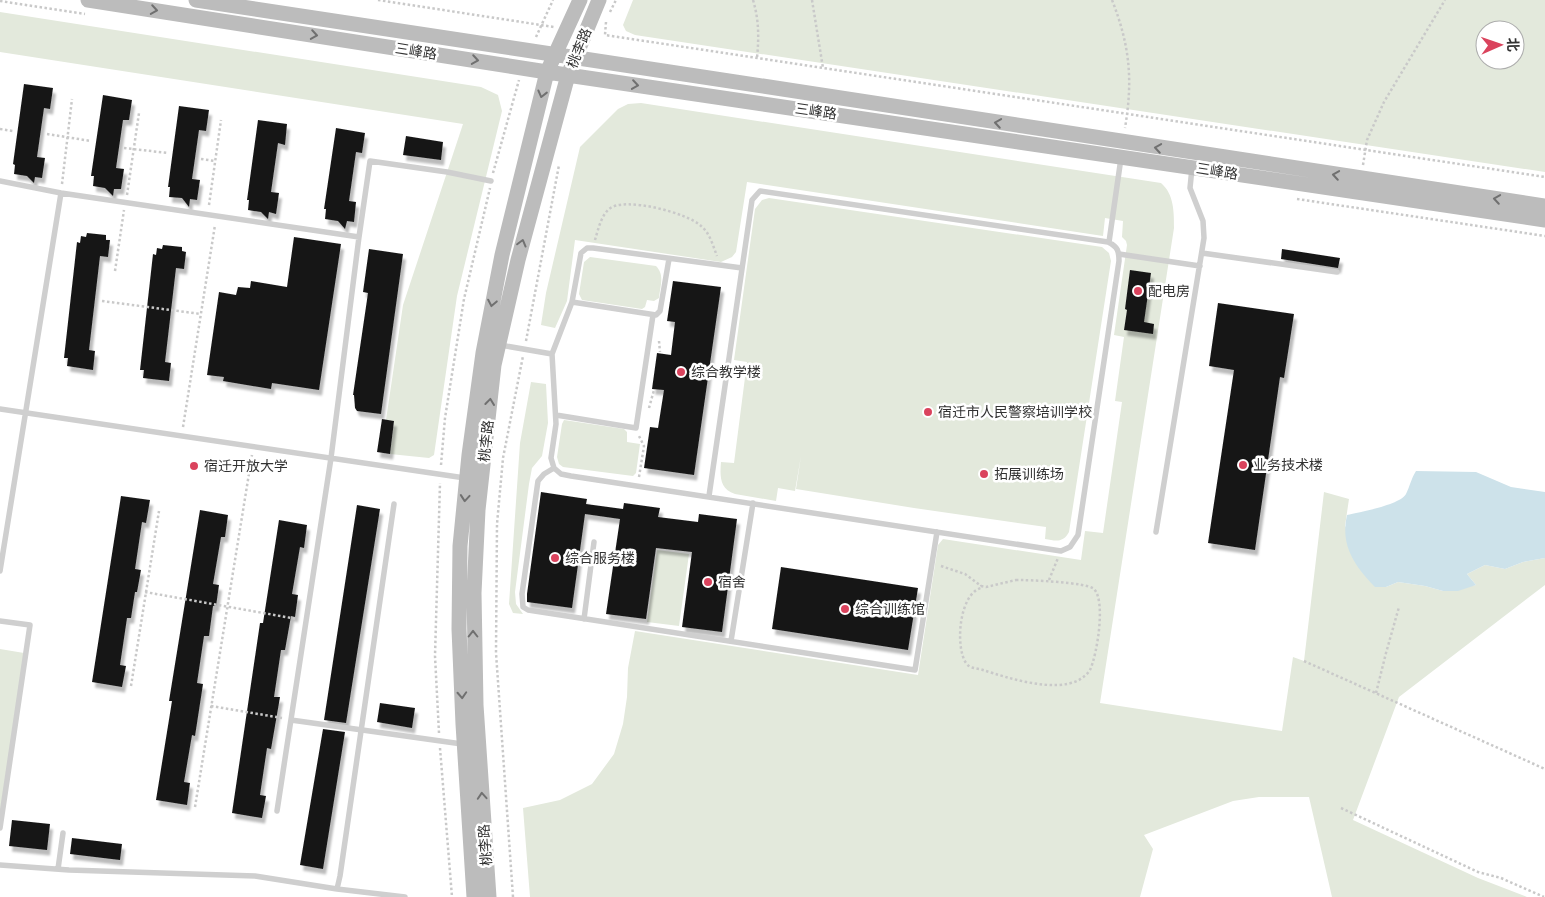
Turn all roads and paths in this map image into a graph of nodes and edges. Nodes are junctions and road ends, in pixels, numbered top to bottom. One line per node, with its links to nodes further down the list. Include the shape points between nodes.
1 (88, 0): 18 (main road, 三峰路, one-way to 18)
2 (196, 0): 14 (main road, 三峰路)
3 (378, 0): 11 (path)
4 (580, 0): 11 (main road, 桃李路)
5 (599, 0): 12 (main road, 桃李路)
6 (616, 0): 13 (path, via 605,24)
7 (752, 0): 16 (path, via 759,35)
8 (812, 0): 17 (path)
9 (1112, 0): 22 (path, via 1122,24 1127,49)
10 (1445, 0): 32 (path, via 1384,102 1367,140)
11 (566, 29): 14 (main road, 桃李路)
12 (585, 32): 13 (path); 15 (main road, 桃李路)
13 (605, 35): 16 (path)
14 (555, 54): 15 (main road, 三峰路); 18 (main road, 桃李路)
15 (575, 56): 19 (main road, 桃李路); 31 (main road, 三峰路, one-way to 15)
16 (757, 58): 17 (path)
17 (823, 68): 22 (path)
18 (547, 72): 19 (main road, 三峰路); 63 (main road, 桃李路, one-way to 63, via 502,255)
19 (568, 75): 31 (main road, 三峰路, one-way to 31); 63 (main road, 桃李路, one-way to 19)
20 (72, 99): 27 (path)
21 (139, 112): 30 (path)
22 (1128, 114): 31 (path); 32 (path)
23 (220, 120): 36 (path)
24 (0, 129): 25 (path)
25 (12, 131)
26 (47, 134): 27 (path)
27 (67, 137): 28 (path); 42 (path)
28 (91, 141)
29 (124, 148): 30 (path)
30 (134, 149): 33 (path); 43 (path)
31 (1122, 149): 35 (main road, 三峰路); 49 (lane)
32 (1366, 150): 38 (path); 39 (path)
33 (168, 153)
34 (201, 159): 36 (path)
35 (1193, 160): 39 (main road, 三峰路, one-way to 35); 47 (main road, 三峰路); 51 (lane, via 1190,188 1205,228)
36 (215, 161): 45 (path)
37 (560, 164): 64 (path)
38 (1545, 177)
39 (1361, 178): 44 (main road, 三峰路, one-way to 39)
40 (0, 181): 42 (lane)
41 (491, 181): 48 (lane, via 370,161)
42 (61, 193): 43 (lane); 67 (lane)
43 (126, 202): 45 (lane); 57 (path)
44 (1545, 206)
45 (208, 214): 46 (lane)
46 (216, 216): 48 (lane); 61 (path)
47 (1545, 220)
48 (358, 237): 72 (lane)
49 (1109, 242): 52 (lane); 56 (lane, via 760,191 752,200)
50 (593, 248): 53 (lane); 54 (path, via 610,208 637,204 677,213 702,226 710,238); 60 (lane, via 581,253)
51 (1202, 253): 55 (lane); 58 (lane)
52 (1119, 254): 55 (lane); 83 (lane, via 1078,535 1070,547)
53 (669, 259): 54 (lane); 62 (lane, via 660,311)
54 (718, 265): 56 (lane)
55 (1200, 266): 81 (lane)
56 (742, 268): 76 (lane)
57 (115, 271)
58 (1338, 272)
59 (102, 301): 61 (path)
60 (572, 302): 62 (lane); 65 (lane)
61 (201, 314): 70 (path)
62 (654, 315): 69 (lane)
63 (492, 344): 64 (lane); 74 (main road, 桃李路)
64 (524, 349): 65 (lane); 114 (path, via 503,458 497,524 496,653)
65 (552, 354): 68 (lane)
66 (0, 409): 67 (lane)
67 (25, 412): 70 (lane); 85 (lane)
68 (556, 415): 69 (lane); 73 (lane, via 551,458)
69 (636, 428): 75 (path, via 644,446)
70 (182, 436): 71 (lane)
71 (254, 446): 72 (lane); 89 (path)
72 (331, 458): 74 (lane); 92 (lane)
73 (554, 468): 75 (lane, via 561,474); 91 (lane, via 538,481 522,594 524,607)
74 (474, 479): 101 (main road, 桃李路, one-way to 101, via 460,546 459,629); 113 (main road, 桃李路, one-way to 74, via 473,642)
75 (638, 486): 76 (lane)
76 (709, 496): 77 (lane)
77 (753, 503): 80 (lane); 94 (lane)
78 (394, 504): 100 (lane)
79 (159, 511): 88 (path)
80 (937, 532): 83 (lane); 84 (lane)
81 (1156, 532)
82 (594, 542): 91 (lane)
83 (1062, 551): 86 (path)
84 (932, 560): 87 (path, via 944,568 965,574); 94 (lane, via 915,670)
85 (0, 571)
86 (1049, 580): 87 (path, via 1016,580); 87 (path, via 1091,587 1098,596 1098,637 1090,669 1086,675 1066,684 1042,684 1004,677 966,664 960,640 961,620 971,595)
87 (981, 586)
88 (146, 592): 89 (path); 96 (path)
89 (227, 607): 92 (path); 98 (path)
90 (1400, 607): 97 (path)
91 (584, 619): 94 (lane)
92 (306, 620): 99 (lane)
93 (0, 621): 106 (lane, via 30,624)
94 (731, 641)
95 (1304, 661): 97 (path)
96 (131, 686)
97 (1376, 693): 102 (path)
98 (211, 706): 99 (path); 103 (path)
99 (291, 720): 100 (lane); 105 (lane)
100 (361, 730): 101 (lane); 110 (lane)
101 (464, 744): 112 (main road, 桃李路)
102 (1545, 769)
103 (195, 807)
104 (1342, 808): 115 (path, via 1478,872 1501,878)
105 (277, 811)
106 (0, 828)
107 (62, 833): 109 (lane)
108 (0, 865): 109 (lane)
109 (58, 869): 110 (lane, via 255,876)
110 (337, 889): 111 (lane)
111 (405, 897)
112 (474, 897)
113 (489, 897)
114 (513, 897)
115 (1544, 897)

